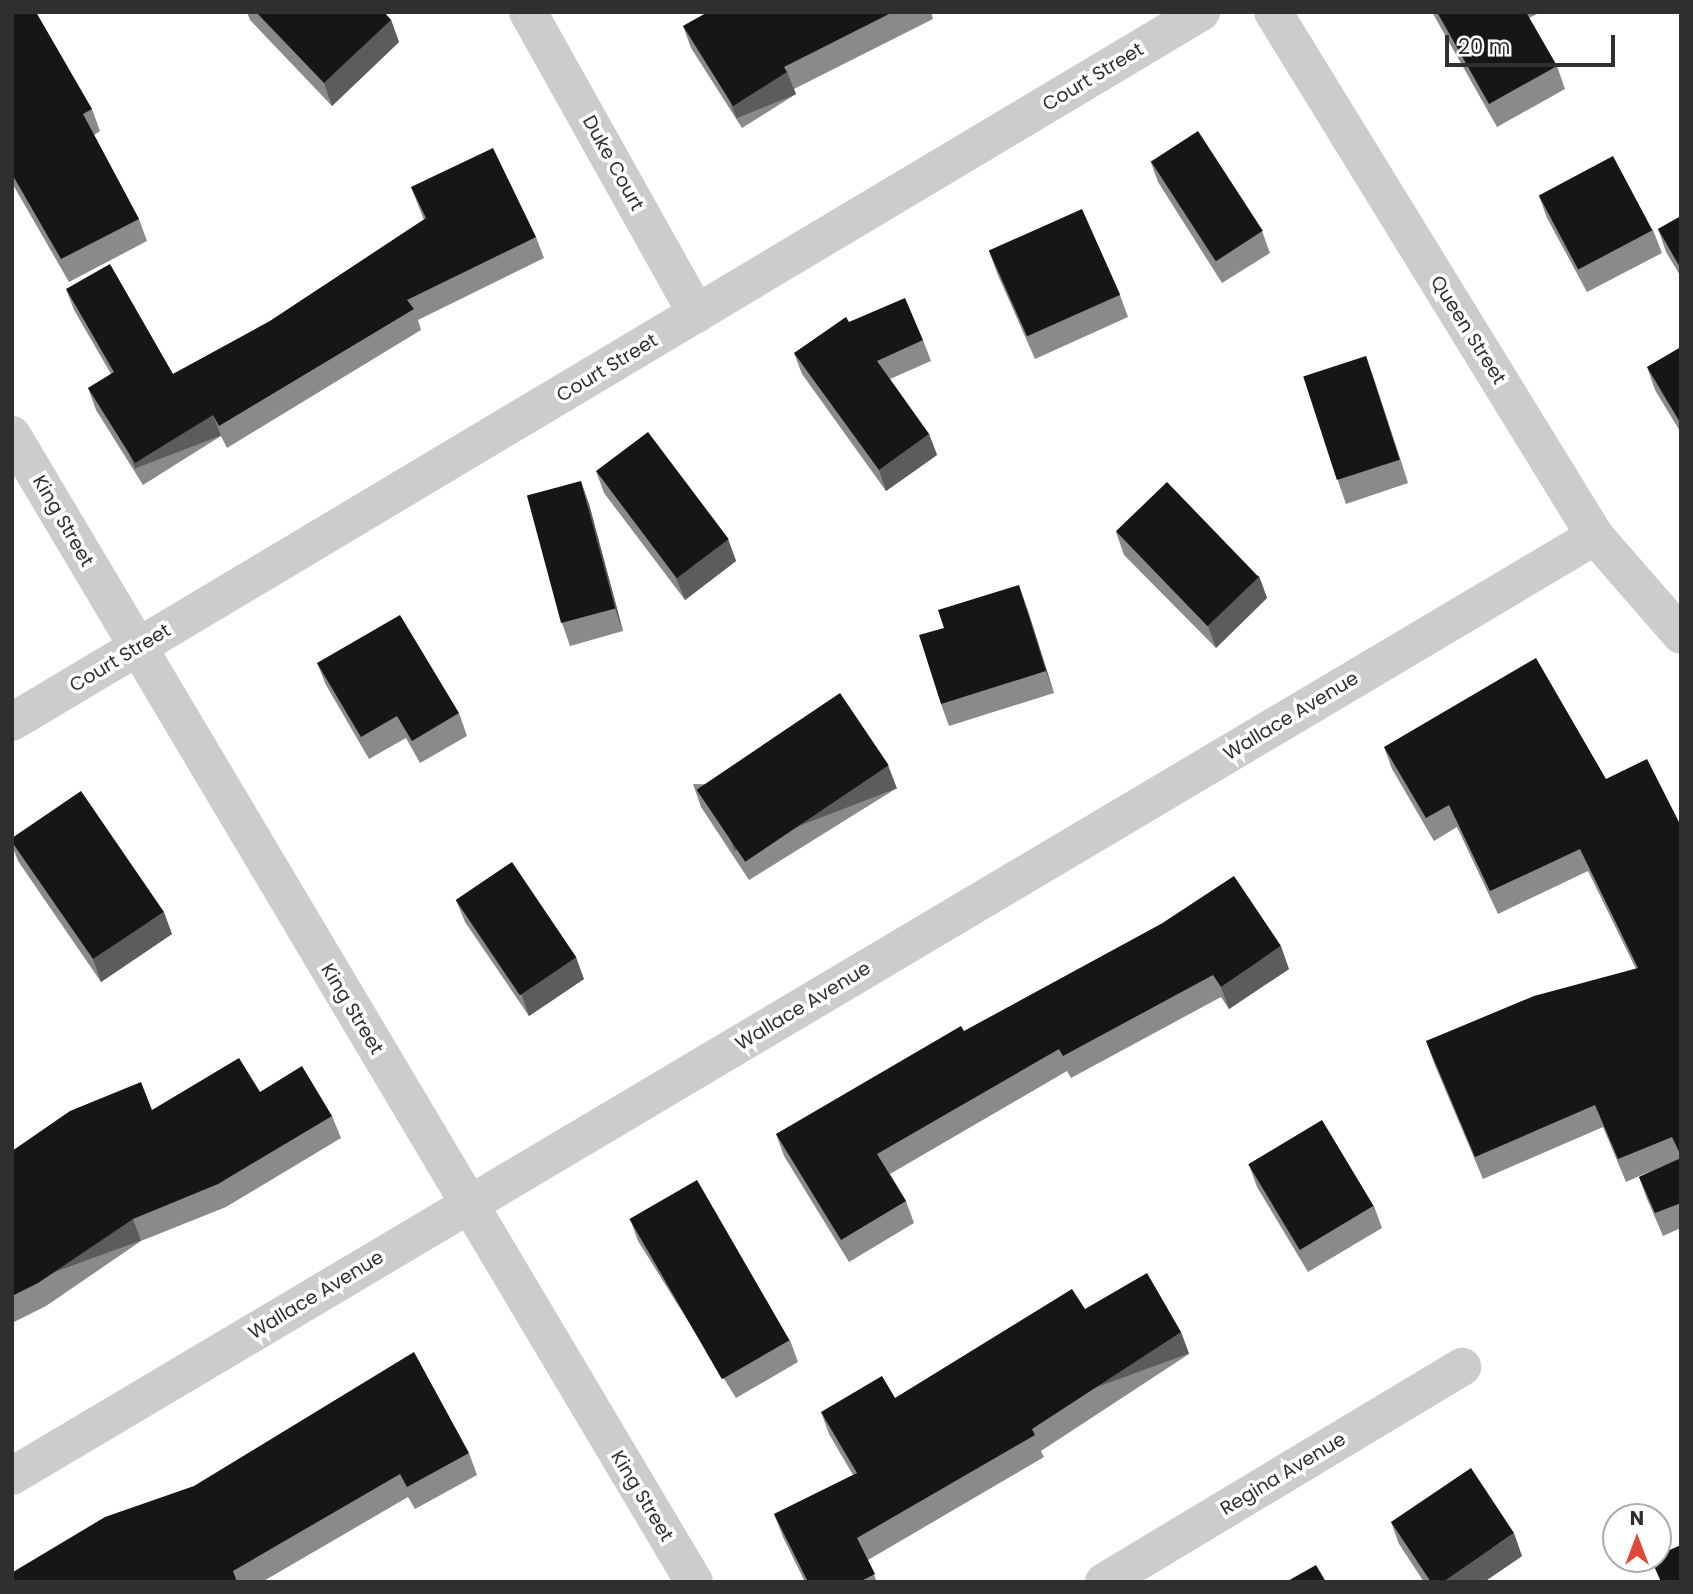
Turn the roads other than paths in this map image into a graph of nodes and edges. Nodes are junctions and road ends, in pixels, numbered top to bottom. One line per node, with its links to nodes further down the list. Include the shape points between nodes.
1 (528, 12): 4 (street, Duke Court)
2 (1201, 12): 4 (street, Court Street)
3 (1273, 12): 6 (street, Queen Street)
4 (697, 314): 8 (street, Court Street)
5 (12, 435): 8 (street, King Street)
6 (1595, 536): 7 (street, Queen Street); 10 (street, Wallace Avenue)
7 (1681, 635)
8 (137, 648): 9 (street, Court Street); 10 (street, King Street)
9 (12, 722)
10 (468, 1204): 12 (street, Wallace Avenue); 13 (street, King Street)
11 (1462, 1367): 14 (street, Regina Avenue)
12 (12, 1476)
13 (694, 1582)
14 (1104, 1582)

